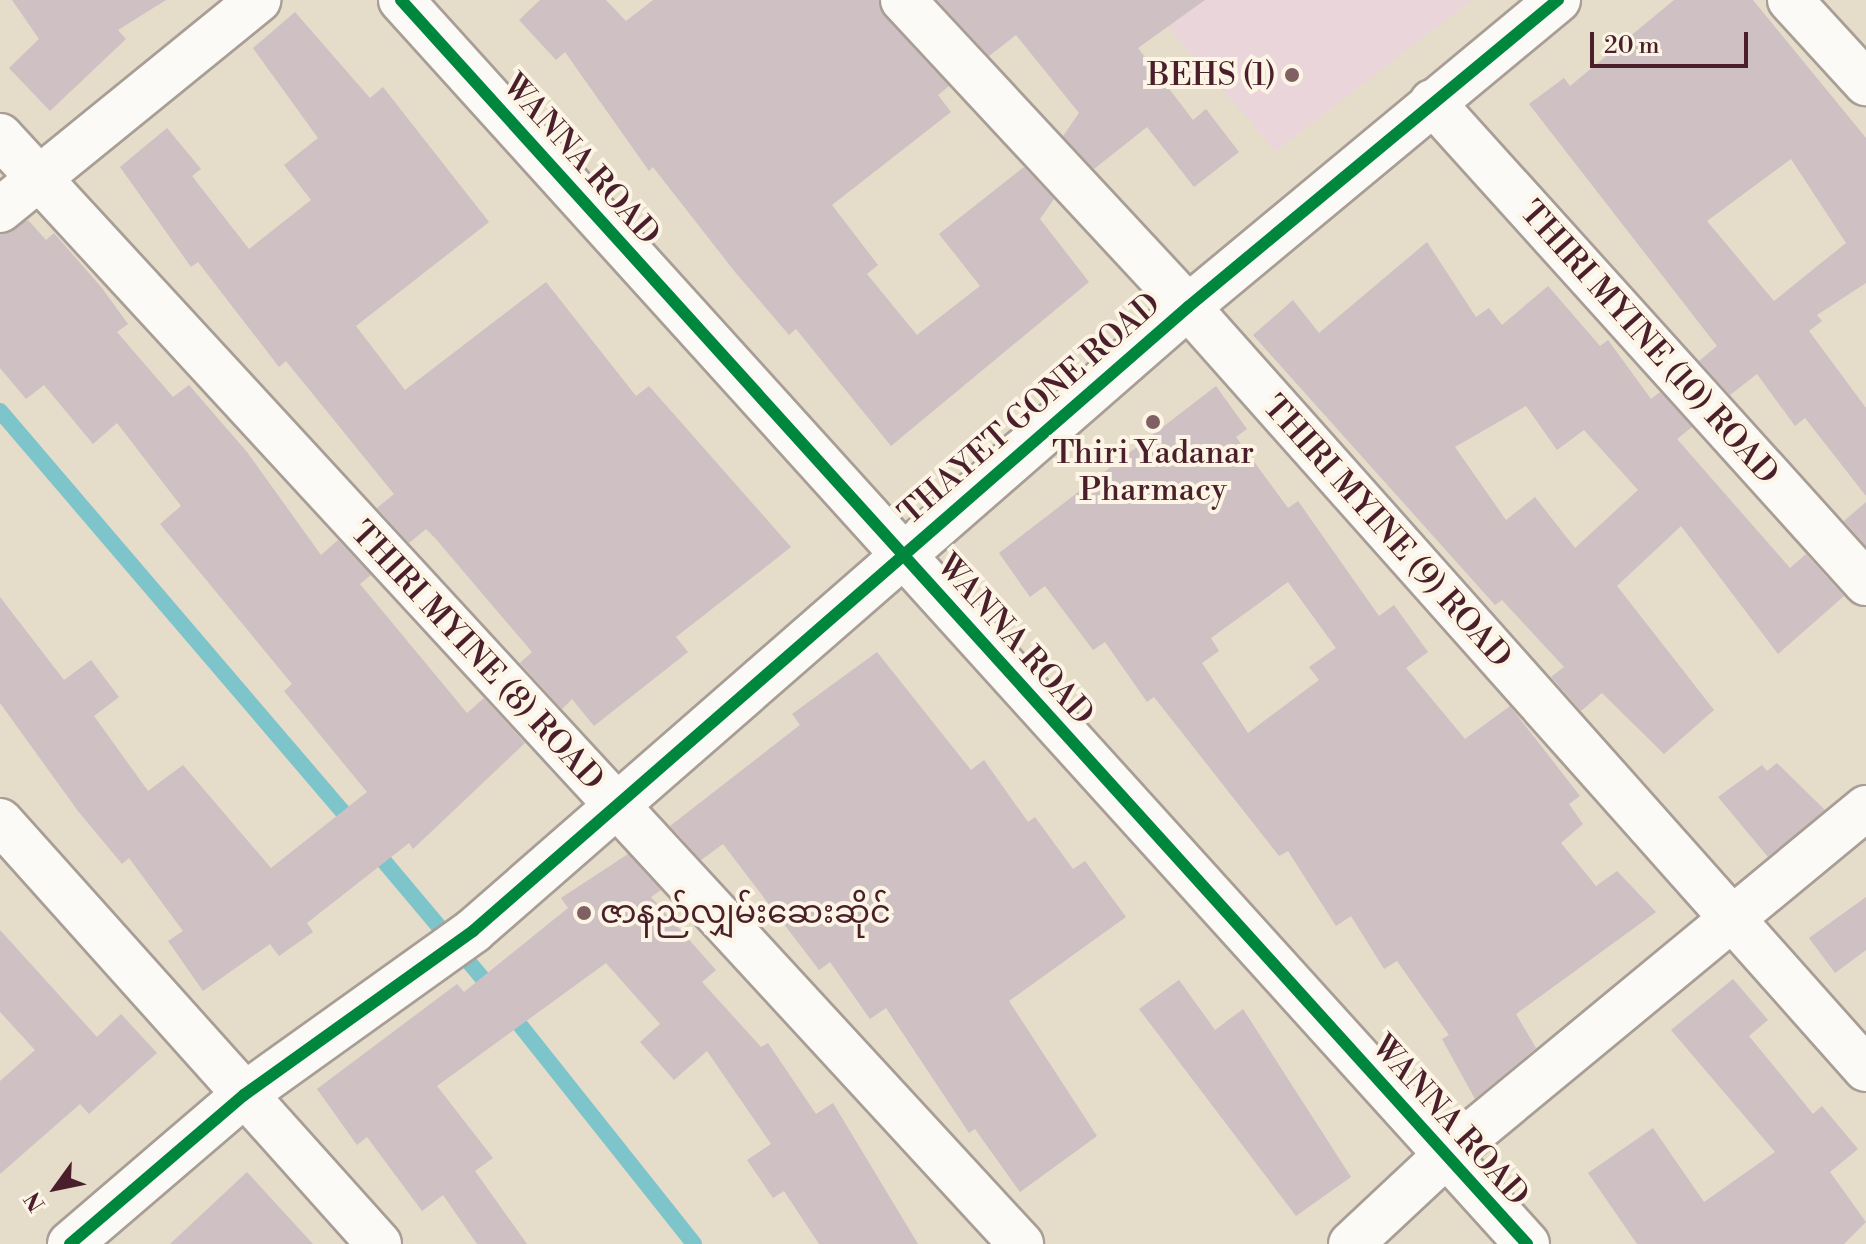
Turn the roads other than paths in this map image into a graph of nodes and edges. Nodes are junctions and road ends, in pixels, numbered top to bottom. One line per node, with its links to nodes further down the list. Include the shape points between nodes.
1 (258, 0): 9 (street)
2 (401, 0): 12 (street, WANNA ROAD)
3 (903, 0): 11 (street, THIRI MYINE (9) ROAD)
4 (1558, 0): 7 (street, THAYET GONE ROAD)
5 (1790, 0): 6 (street)
6 (1866, 83)
7 (1432, 102): 11 (street, THAYET GONE ROAD); 13 (street, THIRI MYINE (10) ROAD)
8 (0, 136): 9 (street, THIRI MYINE (8) ROAD)
9 (38, 177): 10 (street); 14 (street, THIRI MYINE (8) ROAD)
10 (0, 210)
11 (1188, 307): 12 (street, THAYET GONE ROAD); 17 (street, THIRI MYINE (9) ROAD)
12 (902, 553): 14 (street, THAYET GONE ROAD); 20 (street, WANNA ROAD)
13 (1866, 583)
14 (612, 804): 19 (street, THAYET GONE ROAD, via 473,931); 23 (street, THIRI MYINE (8) ROAD)
15 (1866, 808): 17 (street)
16 (0, 821): 19 (street)
17 (1731, 919): 18 (street, THIRI MYINE (9) ROAD); 20 (street)
18 (1866, 1069)
19 (244, 1095): 21 (street, THAYET GONE ROAD); 22 (street)
20 (1445, 1156): 24 (street); 25 (street, WANNA ROAD)
21 (70, 1244)
22 (379, 1244)
23 (1021, 1244)
24 (1351, 1244)
25 (1527, 1244)

